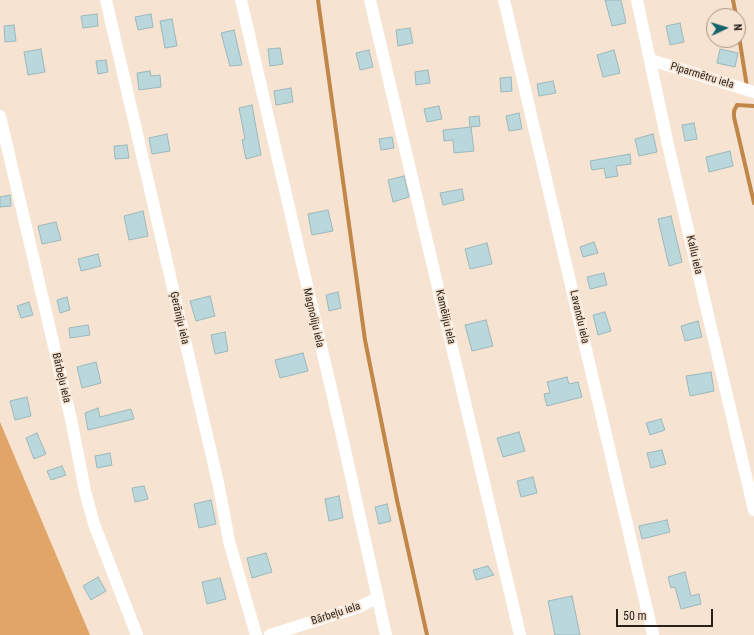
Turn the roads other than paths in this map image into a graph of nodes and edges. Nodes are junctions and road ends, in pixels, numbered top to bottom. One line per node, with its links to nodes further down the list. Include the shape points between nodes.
1 (106, 0): 12 (street, Ģerāniju iela, via 230,542)
2 (241, 0): 10 (street, Magnoliju iela)
3 (370, 0): 15 (street, Kamēliju iela)
4 (504, 0): 16 (street, Lavandu iela)
5 (637, 0): 6 (street, Kallu iela)
6 (650, 60): 7 (street, Piparmētru iela); 9 (street, Kallu iela)
7 (754, 92)
8 (0, 116): 11 (street, Bārbeļu iela, via 71,418 85,491 94,524)
9 (754, 510)
10 (377, 598): 13 (street, Bārbeļu iela, via 359,607); 14 (street, Magnoliju iela)
11 (137, 635)
12 (256, 635)
13 (270, 635)
14 (386, 635)
15 (520, 635)
16 (653, 635)

